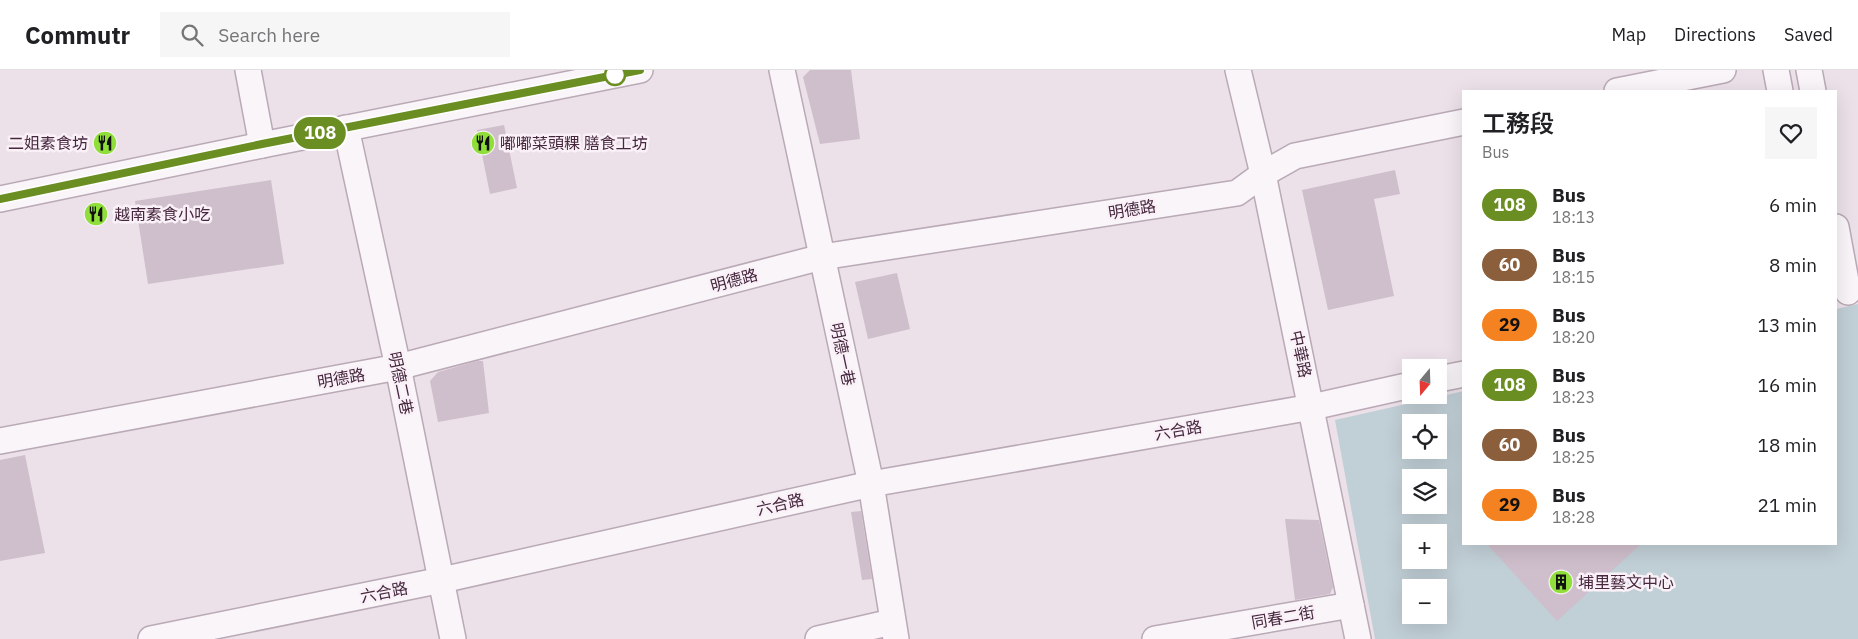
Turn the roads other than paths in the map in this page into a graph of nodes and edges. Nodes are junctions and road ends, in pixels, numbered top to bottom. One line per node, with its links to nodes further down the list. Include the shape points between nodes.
1 (248, 70): 14 (street)
2 (640, 70): 8 (street)
3 (782, 70): 18 (street, 明德一巷)
4 (1238, 70): 15 (street, 中華路)
5 (1723, 70): 9 (street)
6 (1776, 70): 10 (street)
7 (1809, 70): 11 (street)
8 (588, 75): 13 (street)
9 (1622, 90)
10 (1780, 90)
11 (1813, 90)
12 (1462, 122): 15 (street, 明德路, via 1295,156)
13 (346, 128): 14 (street); 20 (street, 明德二巷)
14 (262, 144): 16 (street)
15 (1264, 174): 18 (street, 明德路, via 1237,192); 24 (street, 中華路)
16 (0, 199)
17 (1837, 233): 19 (street)
18 (822, 257): 20 (street, 明德路); 26 (street, 明德一巷)
19 (1847, 292)
20 (398, 367): 25 (street, 明德路); 27 (street, 明德二巷)
21 (1462, 374): 22 (street)
22 (1448, 378)
23 (1402, 387): 24 (street, 六合路)
24 (1312, 407): 26 (street, 六合路); 28 (street, 中華路)
25 (0, 440)
26 (871, 484): 27 (street, 六合路); 29 (street, 明德一巷)
27 (442, 580): 30 (street, 六合路); 32 (street, 明德二巷)
28 (1351, 605): 34 (street, 同春二街); 35 (street, 中華路)
29 (894, 630): 33 (street)
30 (210, 633): 31 (street, 六合路)
31 (151, 639)
32 (453, 639)
33 (818, 639)
34 (1155, 639)
35 (1358, 639)

